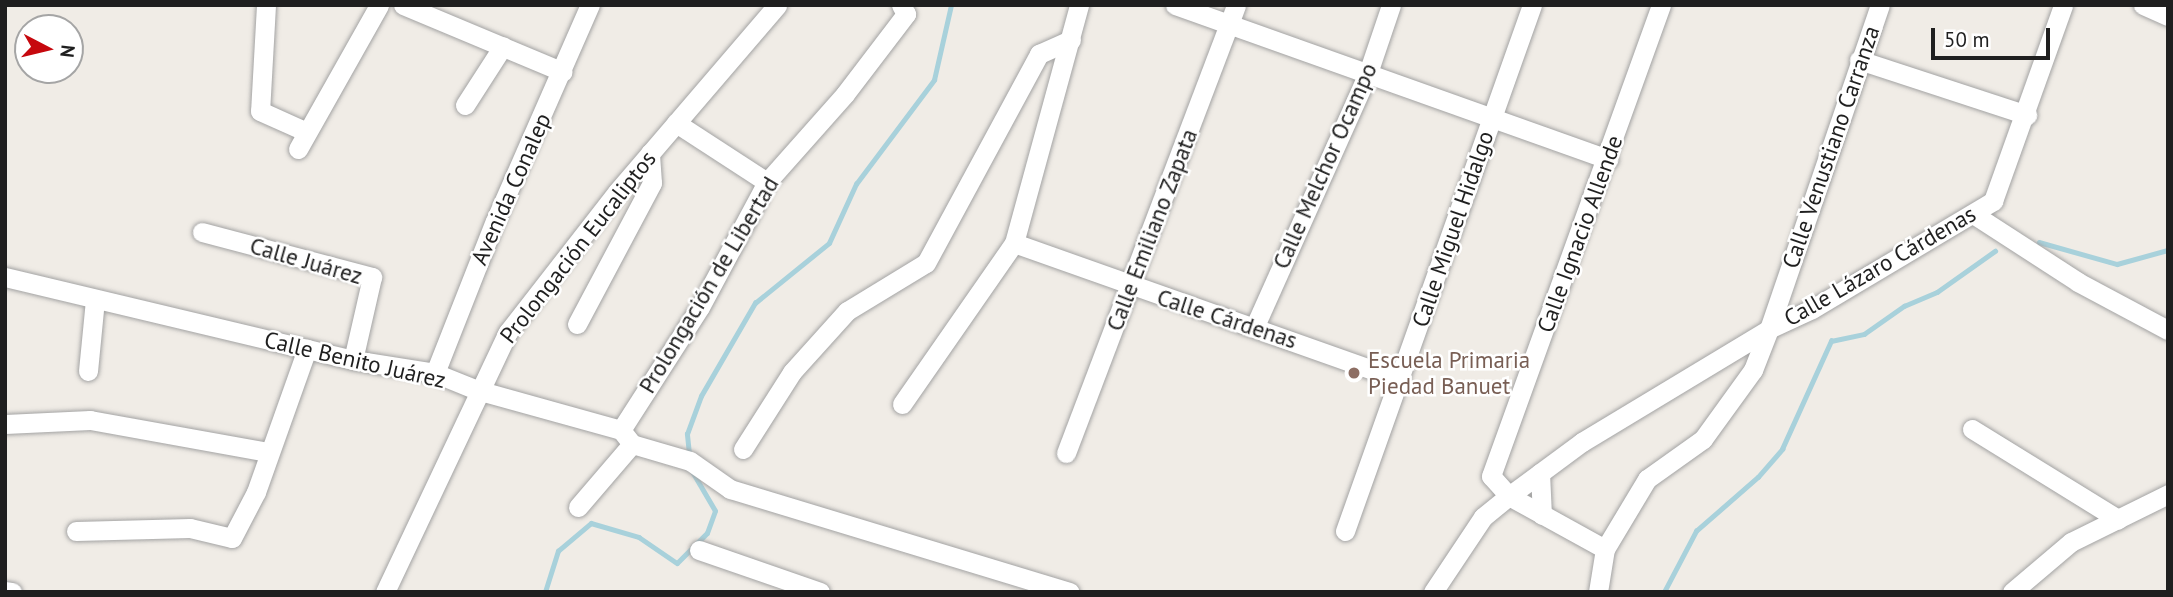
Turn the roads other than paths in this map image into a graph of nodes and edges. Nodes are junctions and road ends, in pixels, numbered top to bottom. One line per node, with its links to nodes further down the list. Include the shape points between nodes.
1 (266, 5): 2 (street, via 260,111 303,140)
2 (379, 5)
3 (403, 5): 19 (street)
4 (590, 5): 21 (street, Avenida Conalep)
5 (777, 5): 26 (street, Prolongación Eucaliptos)
6 (1079, 5): 18 (street)
7 (1175, 5): 17 (street)
8 (1236, 5): 17 (street, Calle Emiliano Zapata)
9 (1391, 5): 22 (street, Calle Melchor Ocampo)
10 (1532, 5): 25 (street, Calle Miguel Hidalgo)
11 (1661, 5): 28 (street, Calle Ignacio Allende)
12 (1880, 5): 20 (street, Calle Venustiano Carranza)
13 (2063, 5): 24 (street, Calle Lázaro Cárdenas)
14 (2143, 5): 16 (street)
15 (904, 9): 29 (street, Prolongación de Libertad, via 845,94)
16 (2168, 16)
17 (1229, 25): 22 (street); 34 (street, Calle Emiliano Zapata)
18 (1071, 40): 32 (street); 50 (street, via 1039,54 926,263 847,311 792,372)
19 (503, 46): 21 (street); 23 (street)
20 (1859, 60): 24 (street); 38 (street, Calle Venustiano Carranza)
21 (563, 72): 43 (street, Avenida Conalep, via 495,221)
22 (1367, 76): 25 (street); 37 (street, Calle Melchor Ocampo)
23 (465, 105)
24 (2027, 115): 30 (street, Calle Lázaro Cárdenas, via 1993,201)
25 (1491, 117): 28 (street); 44 (street, Calle Miguel Hidalgo)
26 (676, 123): 27 (street, Prolongación Eucaliptos); 29 (street)
27 (650, 153): 36 (street, via 652,183); 45 (street, Prolongación Eucaliptos, via 508,332)
28 (1608, 159): 55 (street, Calle Ignacio Allende, via 1491,476)
29 (766, 181): 49 (street, Prolongación de Libertad)
30 (1973, 214): 38 (street, Calle Lázaro Cárdenas); 39 (street, via 2078,282)
31 (202, 232): 41 (street, Calle Juárez, via 372,277)
32 (1014, 243): 34 (street, Calle Cárdenas); 46 (street)
33 (5, 277): 35 (street, Calle Benito Juárez, via 44,283)
34 (1132, 288): 37 (street, Calle Cárdenas); 52 (street, Calle Emiliano Zapata)
35 (95, 300): 40 (street, Calle Benito Juárez); 42 (street)
36 (577, 324)
37 (1255, 326): 44 (street, Calle Cárdenas)
38 (1769, 329): 53 (street, via 1582,442); 61 (street, Calle Venustiano Carranza, via 1753,370 1703,439 1647,480)
39 (2168, 330)
40 (307, 349): 41 (street, Calle Benito Juárez); 51 (street)
41 (352, 359): 43 (street, Calle Benito Juárez)
42 (88, 371)
43 (435, 373): 45 (street, Calle Benito Juárez)
44 (1400, 380): 60 (street, Calle Miguel Hidalgo)
45 (477, 390): 49 (street, Calle Benito Juárez); 65 (street, Prolongación Eucaliptos)
46 (902, 404)
47 (5, 424): 51 (street, via 90,420)
48 (1972, 429): 58 (street)
49 (626, 437): 56 (street, Prolongación de Libertad); 67 (street, Calle Benito Juárez, via 690,461 730,489)
50 (743, 449)
51 (267, 452): 59 (street, via 256,492 236,533 227,538 190,528)
52 (1066, 453)
53 (1540, 473): 55 (street); 57 (street)
54 (2168, 494): 58 (street)
55 (1509, 496): 57 (street); 68 (street, via 1483,517)
56 (578, 507)
57 (1542, 515): 61 (street)
58 (2118, 519): 70 (street, via 2071,542)
59 (76, 531)
60 (1345, 531)
61 (1605, 549): 69 (street)
62 (699, 550): 66 (street)
63 (5, 591): 64 (street)
64 (12, 592)
65 (385, 592)
66 (820, 592)
67 (1070, 592)
68 (1433, 592)
69 (1598, 592)
70 (2012, 592)

